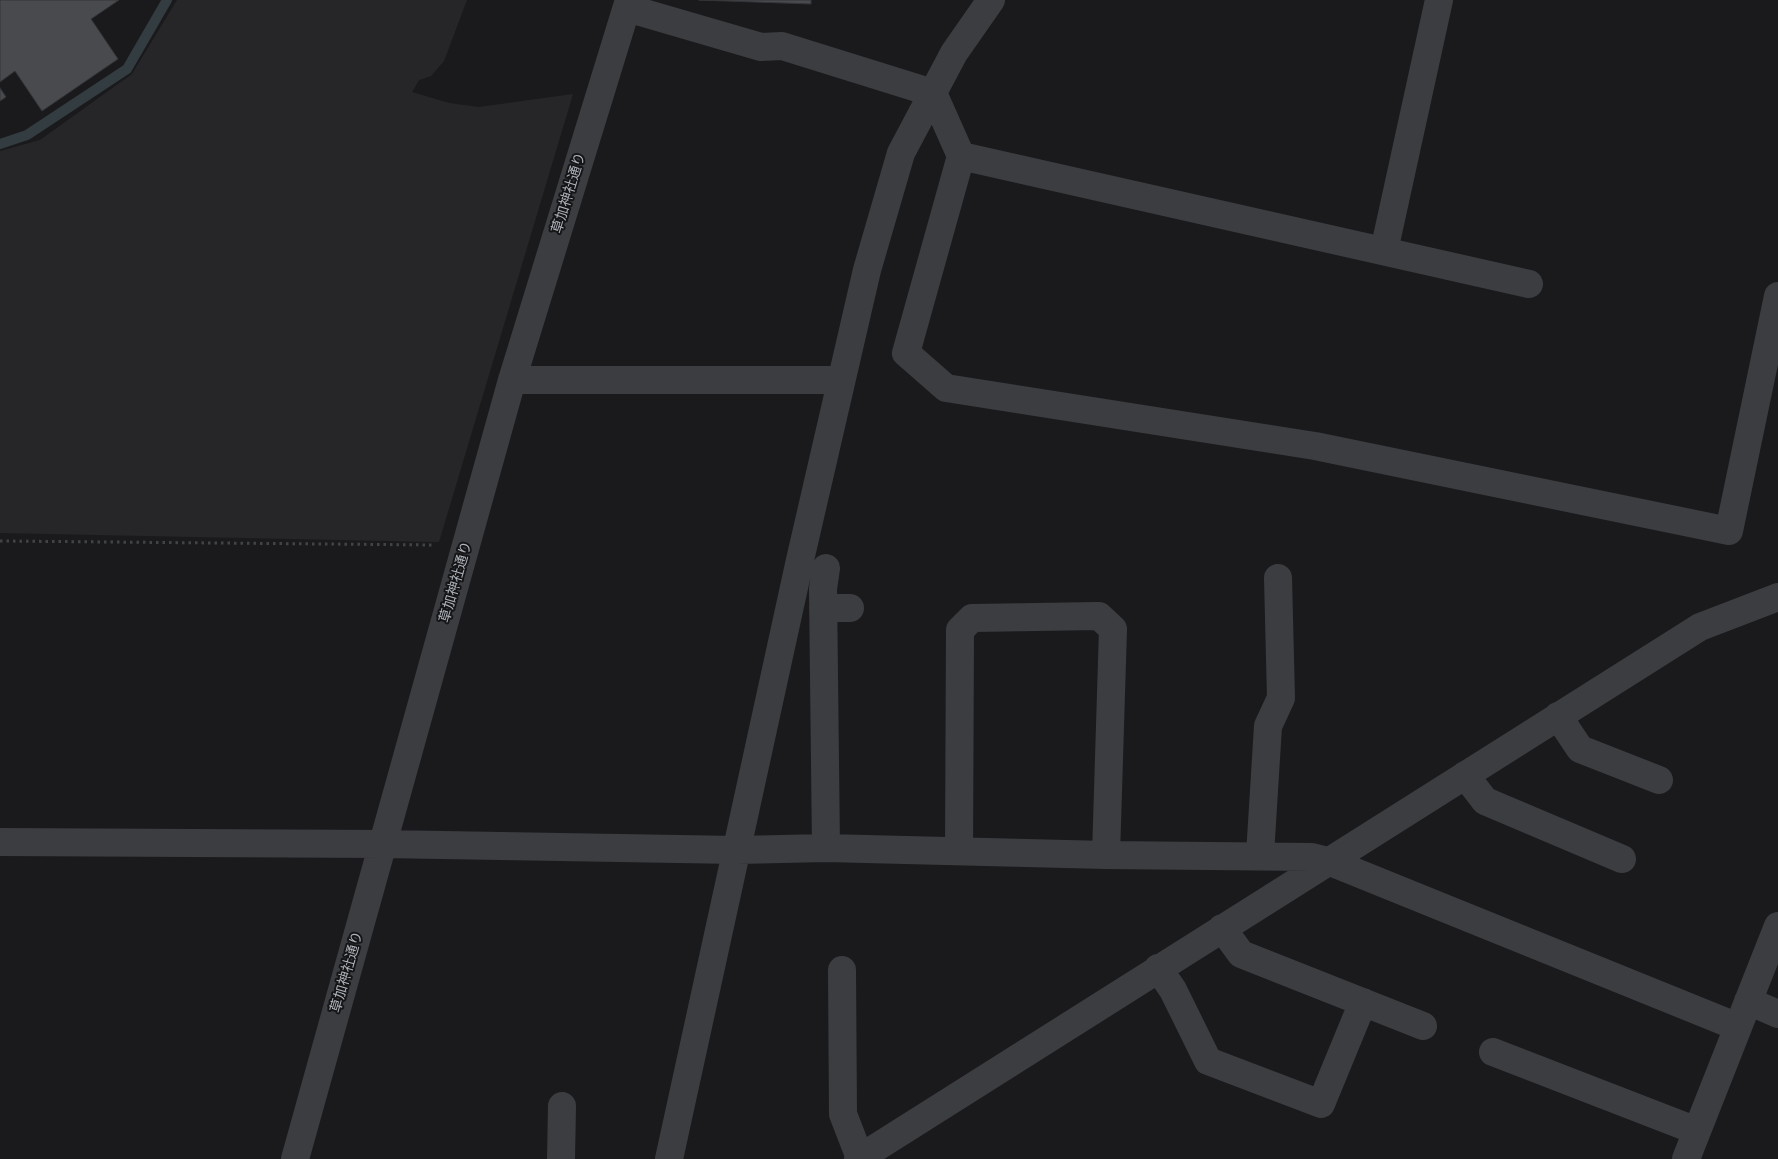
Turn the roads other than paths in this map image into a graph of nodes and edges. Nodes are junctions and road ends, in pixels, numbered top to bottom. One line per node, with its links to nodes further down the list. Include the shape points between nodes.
1 (991, 0): 4 (street, via 954,53)
2 (1439, 0): 6 (street)
3 (628, 4): 4 (street, via 761,47 782,46); 9 (street, 草加神社通り)
4 (933, 93): 5 (street); 10 (street, via 901,153 867,270)
5 (961, 156): 6 (street); 8 (street, via 906,353 946,388 1315,446 1729,531)
6 (1384, 251): 7 (street)
7 (1529, 284)
8 (1778, 296)
9 (512, 380): 10 (street); 20 (street, 草加神社通り)
10 (841, 380): 22 (street)
11 (826, 568): 14 (street)
12 (1278, 578): 25 (street, via 1281,698 1268,726)
13 (1778, 597): 16 (street, via 1700,628)
14 (824, 608): 15 (street); 21 (street)
15 (850, 608)
16 (1558, 716): 17 (street); 18 (street, via 1580,749)
17 (1465, 775): 26 (street, via 1485,801); 27 (street)
18 (1659, 780)
19 (0, 842): 20 (street)
20 (383, 844): 22 (street); 41 (street, 草加神社通り)
21 (826, 848): 22 (street); 23 (street)
22 (737, 850): 43 (street)
23 (959, 851): 24 (street); 24 (street, via 960,630 972,618 1099,616 1113,629)
24 (1106, 855): 25 (street)
25 (1260, 855): 27 (street)
26 (1622, 859)
27 (1328, 860): 29 (street); 36 (street)
28 (1778, 926): 32 (street)
29 (1222, 928): 30 (street); 33 (street, via 1241,954)
30 (1158, 968): 33 (street, via 1173,990 1208,1061 1321,1104); 40 (street)
31 (842, 970): 40 (street, via 843,1114)
32 (1748, 1001): 34 (street); 36 (street)
33 (1363, 1002): 35 (street)
34 (1778, 1014)
35 (1423, 1026)
36 (1738, 1027): 39 (street)
37 (1493, 1052): 39 (street)
38 (562, 1106): 42 (street)
39 (1697, 1132): 44 (street)
40 (859, 1158)
41 (294, 1159)
42 (561, 1159)
43 (669, 1159)
44 (1686, 1159)

